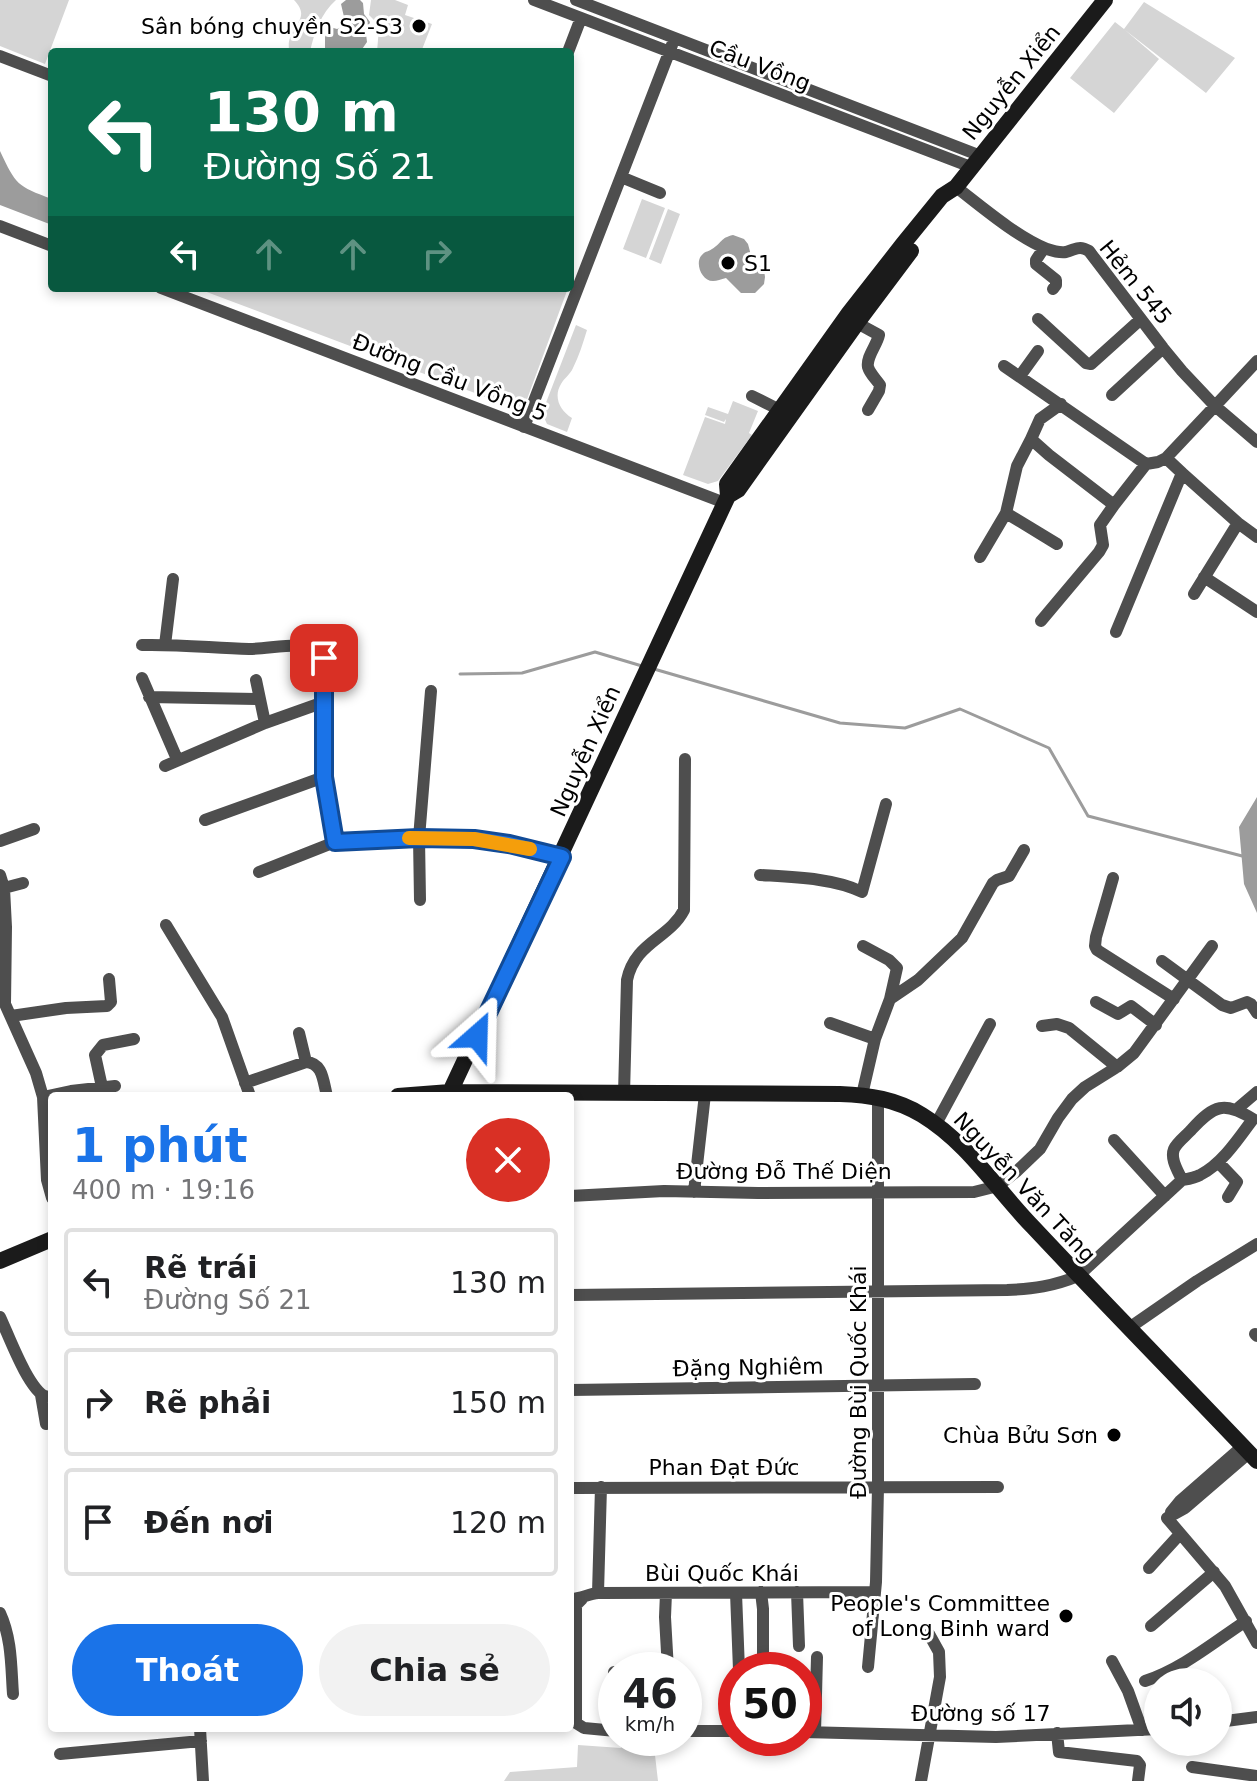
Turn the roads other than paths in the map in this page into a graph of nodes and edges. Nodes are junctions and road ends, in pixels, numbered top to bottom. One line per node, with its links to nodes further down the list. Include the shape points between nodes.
1 (534, 0): 4 (street, Cầu Vồng)
2 (576, 0): 5 (street, Cầu Vồng)
3 (1105, 0): 10 (main road, Nguyễn Xiển)
4 (581, 18): 6 (street); 7 (street, Cầu Vồng)
5 (674, 38): 7 (street); 10 (street, Cầu Vồng)
6 (570, 48)
7 (669, 52): 10 (street, Cầu Vồng); 11 (street)
8 (0, 56): 9 (street)
9 (48, 74)
10 (976, 162): 12 (main road, Nguyễn Xiển)
11 (621, 177): 13 (street); 17 (street)
12 (954, 189): 16 (street); 23 (main road, Nguyễn Xiển, via 950,202); 33 (main road, Nguyễn Xiển, via 942,196 903,244)
13 (660, 193)
14 (0, 226): 15 (street)
15 (48, 244)
16 (1044, 248): 18 (street, via 1036,264 1056,280); 22 (street, Hẻm 545, via 1089,251)
17 (576, 274)
18 (1053, 289)
19 (171, 292): 35 (street, Đường Cầu Vồng 5)
20 (570, 292): 35 (street)
21 (1038, 319): 22 (street, via 1091,364)
22 (1141, 319): 24 (street, Hẻm 545)
23 (857, 323): 34 (street, via 879,335 867,363 880,385); 41 (main road, Nguyễn Xiển)
24 (1163, 348): 29 (street); 32 (street, Hẻm 545)
25 (1038, 351): 28 (street)
26 (1257, 361): 32 (street)
27 (1004, 366): 28 (street)
28 (1020, 376): 31 (street)
29 (1112, 395)
30 (752, 396): 33 (street)
31 (1061, 404): 36 (street, via 1040,419); 39 (street)
32 (1215, 406): 37 (street, Hẻm 545); 38 (street)
33 (780, 410): 41 (main road, Nguyễn Xiển, via 727,484)
34 (868, 410)
35 (524, 427): 41 (street, Đường Cầu Vồng 5)
36 (1031, 439): 42 (street); 43 (street, via 1017,466)
37 (1257, 442)
38 (1166, 458): 39 (street); 40 (street)
39 (1146, 464): 42 (street)
40 (1182, 473): 44 (street); 53 (street)
41 (727, 500): 74 (main road, Nguyễn Xiển)
42 (1114, 505): 52 (street, via 1100,525 1099,552)
43 (1006, 513): 46 (street); 47 (street)
44 (1238, 523): 45 (street); 48 (street)
45 (1257, 537)
46 (1057, 544)
47 (980, 557)
48 (1204, 577): 50 (street); 51 (street)
49 (173, 579): 55 (street)
50 (1194, 594)
51 (1257, 612)
52 (1041, 621)
53 (1116, 632)
54 (142, 645): 55 (street)
55 (165, 645): 61 (street, via 313,646 323,651)
56 (142, 678): 59 (street)
57 (256, 680): 60 (street)
58 (431, 691): 70 (street)
59 (149, 697): 60 (street); 63 (street)
60 (259, 699): 62 (street)
61 (324, 702): 62 (street); 66 (street)
62 (265, 723): 63 (street)
63 (177, 759): 65 (street)
64 (685, 759): 107 (street, via 684,910 630,969)
65 (165, 766)
66 (324, 777): 68 (street); 72 (street)
67 (886, 804): 76 (street, via 862,892 848,885)
68 (205, 820)
69 (34, 829): 71 (street)
70 (419, 838): 72 (street); 74 (street, via 474,839); 80 (street)
71 (0, 841)
72 (335, 842): 75 (street)
73 (1024, 850): 87 (street, via 1009,876 993,883 962,938)
74 (562, 857): 105 (main road, Nguyễn Xiển)
75 (259, 872)
76 (760, 875)
77 (1113, 878): 88 (street, via 1097,950)
78 (2, 881): 79 (street); 90 (street)
79 (23, 883)
80 (420, 900)
81 (166, 925): 101 (street, via 222,1017)
82 (863, 946): 87 (street, Đường Bùi Quốc Khái, via 897,968)
83 (1212, 946): 86 (street)
84 (1162, 961): 86 (street)
85 (109, 979): 90 (street, via 107,1006)
86 (1187, 980): 88 (street); 91 (street, via 1222,1005 1231,1008 1247,1002)
87 (890, 999): 98 (street, Đường Bùi Quốc Khái)
88 (1174, 999): 94 (street)
89 (1096, 1002): 94 (street, via 1118,1014 1131,1006)
90 (5, 1007): 112 (street)
91 (1257, 1013)
92 (830, 1023): 98 (street)
93 (990, 1024): 115 (street)
94 (1156, 1025): 100 (street)
95 (1042, 1026): 100 (street, via 1069,1028)
96 (299, 1033): 99 (street)
97 (134, 1039): 102 (street, via 103,1045 95,1055 109,1086)
98 (875, 1039): 111 (street, Đường Bùi Quốc Khái)
99 (306, 1062): 101 (street); 104 (street, via 318,1066)
100 (1117, 1067): 120 (street, via 1072,1099 1040,1149)
101 (245, 1083): 103 (street)
102 (66, 1092)
103 (248, 1092)
104 (326, 1092)
105 (450, 1092)
106 (1257, 1092): 113 (street)
107 (624, 1094): 108 (main road, Nguyễn Văn Tăng); 109 (main road, Nguyễn Văn Tăng)
108 (705, 1094): 111 (main road, Nguyễn Văn Tăng); 121 (street)
109 (574, 1095)
110 (48, 1096): 112 (street)
111 (870, 1096): 115 (main road, Nguyễn Văn Tăng, via 918,1112); 122 (street, Đường Bùi Quốc Khái)
112 (43, 1097): 119 (street)
113 (1237, 1109): 114 (street); 118 (street, via 1207,1113 1174,1149)
114 (1255, 1121): 117 (street)
115 (936, 1124): 120 (main road, Nguyễn Văn Tăng)
116 (1114, 1140): 124 (street)
117 (1218, 1162): 118 (street, via 1198,1177); 125 (street, via 1237,1182)
118 (1182, 1180): 124 (street)
119 (48, 1184)
120 (998, 1186): 122 (street, Đường Đỗ Thế Diện, via 974,1192); 129 (main road, Nguyễn Văn Tăng)
121 (694, 1192): 122 (street, Đường Đỗ Thế Diện); 123 (street, Đường Đỗ Thế Diện)
122 (878, 1192): 130 (street, Đường Bùi Quốc Khái)
123 (574, 1196)
124 (1165, 1196): 129 (street)
125 (1228, 1197)
126 (48, 1241): 128 (main road)
127 (1257, 1244): 133 (street)
128 (0, 1261)
129 (1078, 1276): 130 (street, via 1039,1289); 133 (main road, Nguyễn Văn Tăng)
130 (879, 1291): 131 (street); 134 (street, Đường Bùi Quốc Khái)
131 (574, 1295)
132 (0, 1317): 137 (street, via 25,1371)
133 (1129, 1328): 139 (main road, Nguyễn Văn Tăng)
134 (878, 1384): 135 (street, Đặng Nghiêm); 136 (street, Đặng Nghiêm); 141 (street, Đường Bùi Quốc Khái)
135 (975, 1384)
136 (574, 1390)
137 (46, 1395): 138 (street)
138 (46, 1424)
139 (1252, 1454): 144 (street, via 1180,1501 1167,1518)
140 (601, 1487): 141 (street, Phan Đạt Đức); 143 (street, Phan Đạt Đức); 150 (street)
141 (878, 1487): 142 (street, Phan Đạt Đức); 149 (street, Đường Bùi Quốc Khái)
142 (998, 1487)
143 (574, 1488)
144 (1180, 1534): 145 (street); 146 (street)
145 (1149, 1568)
146 (1214, 1572): 155 (street); 156 (street)
147 (761, 1592): 148 (street, Bùi Quốc Khái); 152 (street, Bùi Quốc Khái); 162 (street)
148 (797, 1592): 149 (street, Bùi Quốc Khái); 159 (street)
149 (875, 1592): 164 (street, Đường Bùi Quốc Khái)
150 (598, 1593): 151 (street, Bùi Quốc Khái); 153 (street, Bùi Quốc Khái)
151 (666, 1593): 152 (street, Bùi Quốc Khái); 160 (street)
152 (736, 1593): 161 (street)
153 (576, 1599): 169 (street, via 576,1723)
154 (0, 1613): 166 (street, via 10,1647)
155 (1246, 1621): 158 (street); 165 (street)
156 (1151, 1626)
157 (929, 1634): 174 (street, via 941,1665)
158 (1257, 1643)
159 (799, 1646)
160 (667, 1652)
161 (738, 1652)
162 (763, 1652)
163 (1112, 1661): 170 (street)
164 (868, 1667)
165 (1175, 1668)
166 (13, 1694)
167 (1257, 1717): 168 (street)
168 (1232, 1720)
169 (598, 1729)
170 (1142, 1730): 172 (street, Đường số 17)
171 (822, 1732): 174 (street, Đường số 17)
172 (1057, 1733): 174 (street, Đường số 17); 180 (street, via 1059,1752 1137,1761)
173 (200, 1735): 175 (street); 178 (street)
174 (930, 1735): 179 (street)
175 (60, 1754)
176 (1192, 1767): 177 (street)
177 (1257, 1776)
178 (203, 1781)
179 (921, 1781)
180 (1138, 1781)

